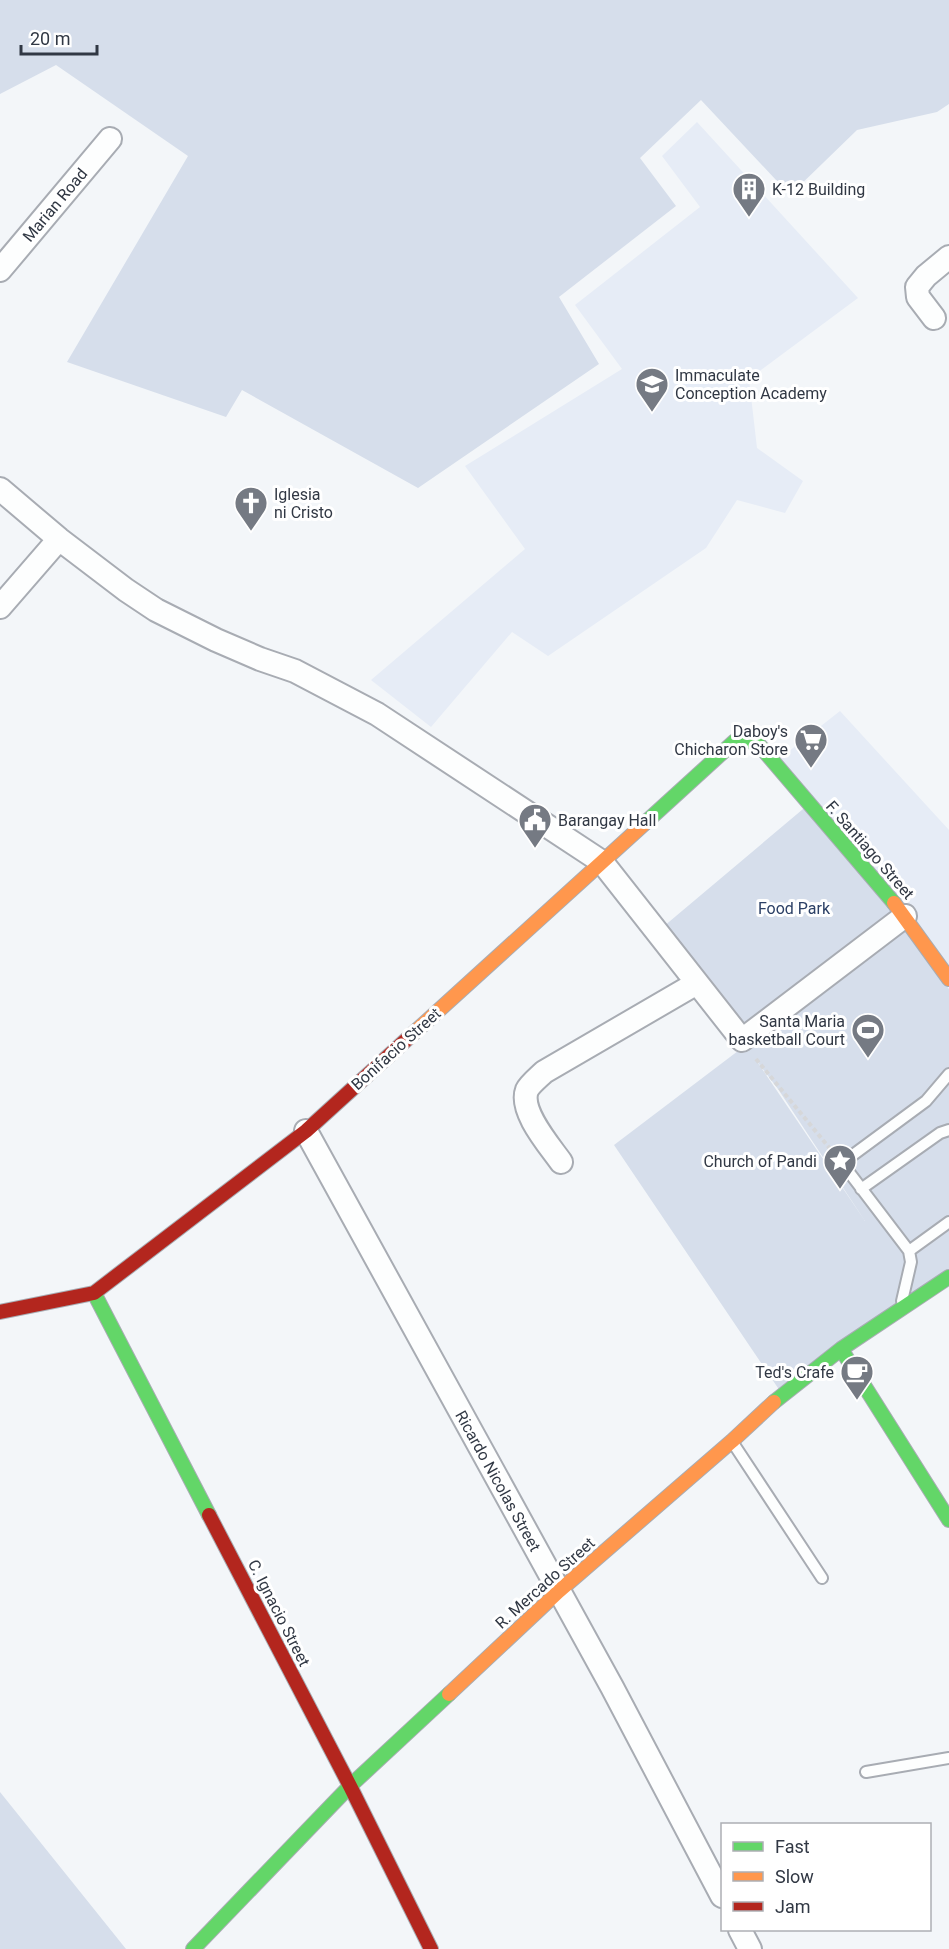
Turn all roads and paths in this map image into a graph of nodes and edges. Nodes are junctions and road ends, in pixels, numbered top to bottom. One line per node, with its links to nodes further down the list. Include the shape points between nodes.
1 (110, 139): 2 (street, Marian Road)
2 (4, 256)
3 (949, 257): 4 (street, via 917,287 918,297)
4 (933, 318)
5 (0, 489): 6 (street)
6 (59, 539): 7 (street); 9 (street, via 156,610 216,640 295,671 376,714)
7 (0, 608)
8 (760, 746): 9 (street, Bonifacio Street, via 746,739 735,741); 10 (street, F. Santiago Street)
9 (602, 862): 12 (street); 15 (street, Bonifacio Street)
10 (905, 916): 11 (street, F. Santiago Street); 13 (street)
11 (949, 979)
12 (697, 983): 13 (street); 17 (street, via 544,1072 527,1090 526,1107)
13 (742, 1040): 18 (path)
14 (949, 1074): 18 (lane, via 926,1101)
15 (306, 1131): 23 (street, Bonifacio Street); 30 (street, Ricardo Nicolas Street)
16 (949, 1131): 19 (lane, via 940,1133)
17 (561, 1162)
18 (842, 1163): 19 (lane)
19 (861, 1189): 21 (lane)
20 (949, 1222): 21 (lane)
21 (909, 1251): 24 (lane, via 911,1262)
22 (949, 1277): 24 (street, R. Mercado Street)
23 (94, 1293): 25 (street, Bonifacio Street); 33 (street, C. Ignacio Street)
24 (901, 1309): 26 (street, R. Mercado Street)
25 (0, 1312)
26 (841, 1348): 27 (street, R. Mercado Street, via 782,1394); 28 (street)
27 (732, 1441): 29 (lane); 30 (street, R. Mercado Street)
28 (949, 1520)
29 (822, 1578)
30 (559, 1591): 33 (street, R. Mercado Street); 34 (street, Ricardo Nicolas Street)
31 (949, 1758): 32 (lane)
32 (866, 1772)
33 (350, 1786): 36 (street, R. Mercado Street); 37 (street, C. Ignacio Street)
34 (721, 1892)
35 (741, 1931): 38 (street)
36 (193, 1949)
37 (431, 1949)
38 (750, 1949)

